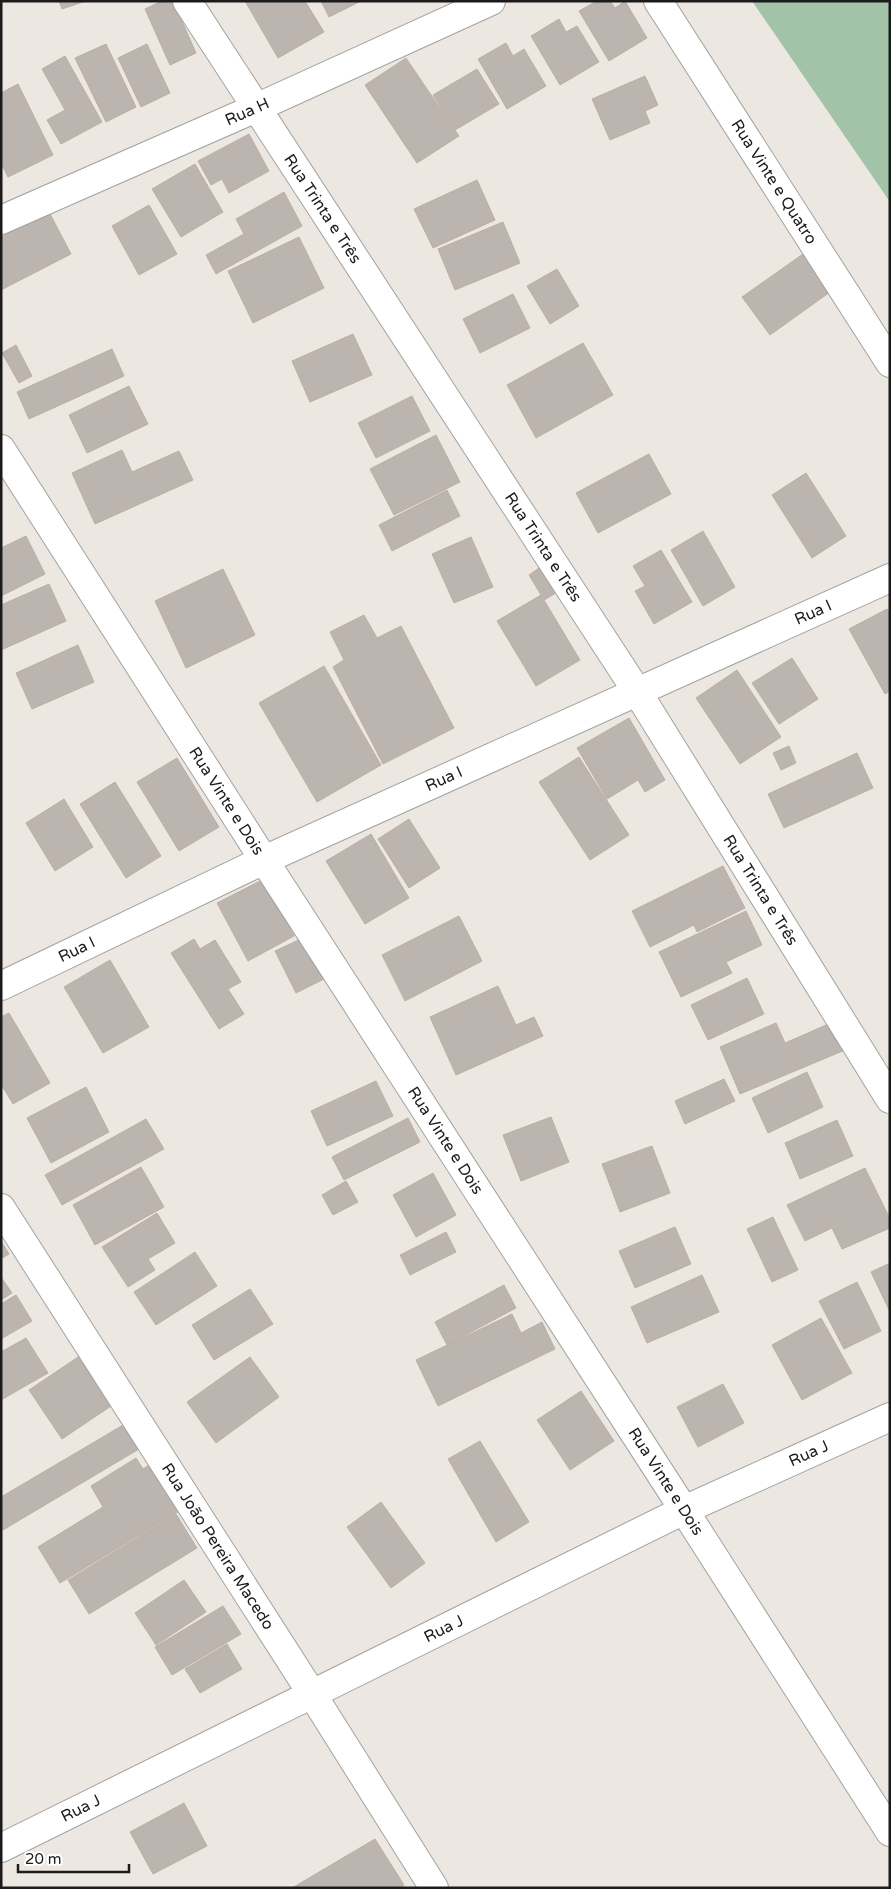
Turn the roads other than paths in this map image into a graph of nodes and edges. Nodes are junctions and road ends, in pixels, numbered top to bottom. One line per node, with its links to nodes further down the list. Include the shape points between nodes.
1 (187, 1): 4 (street, Rua Trinta e Três)
2 (491, 1): 4 (street, Rua H)
3 (658, 1): 6 (street, Rua Vinte e Quatro)
4 (256, 108): 5 (street, Rua H); 9 (street, Rua Trinta e Três)
5 (1, 220)
6 (890, 363)
7 (1, 449): 10 (street, Rua Vinte e Dois)
8 (890, 578): 9 (street, Rua I)
9 (638, 693): 10 (street, Rua I); 12 (street, Rua Trinta e Três)
10 (264, 860): 11 (street, Rua I); 15 (street, Rua Vinte e Dois)
11 (1, 986)
12 (890, 1099)
13 (1, 1208): 16 (street, Rua João Pereira Macedo)
14 (890, 1417): 15 (street, Rua J)
15 (684, 1510): 16 (street, Rua J); 17 (street, Rua Vinte e Dois)
16 (312, 1694): 18 (street, Rua J); 19 (street, Rua João Pereira Macedo)
17 (890, 1832)
18 (1, 1848)
19 (434, 1888)

